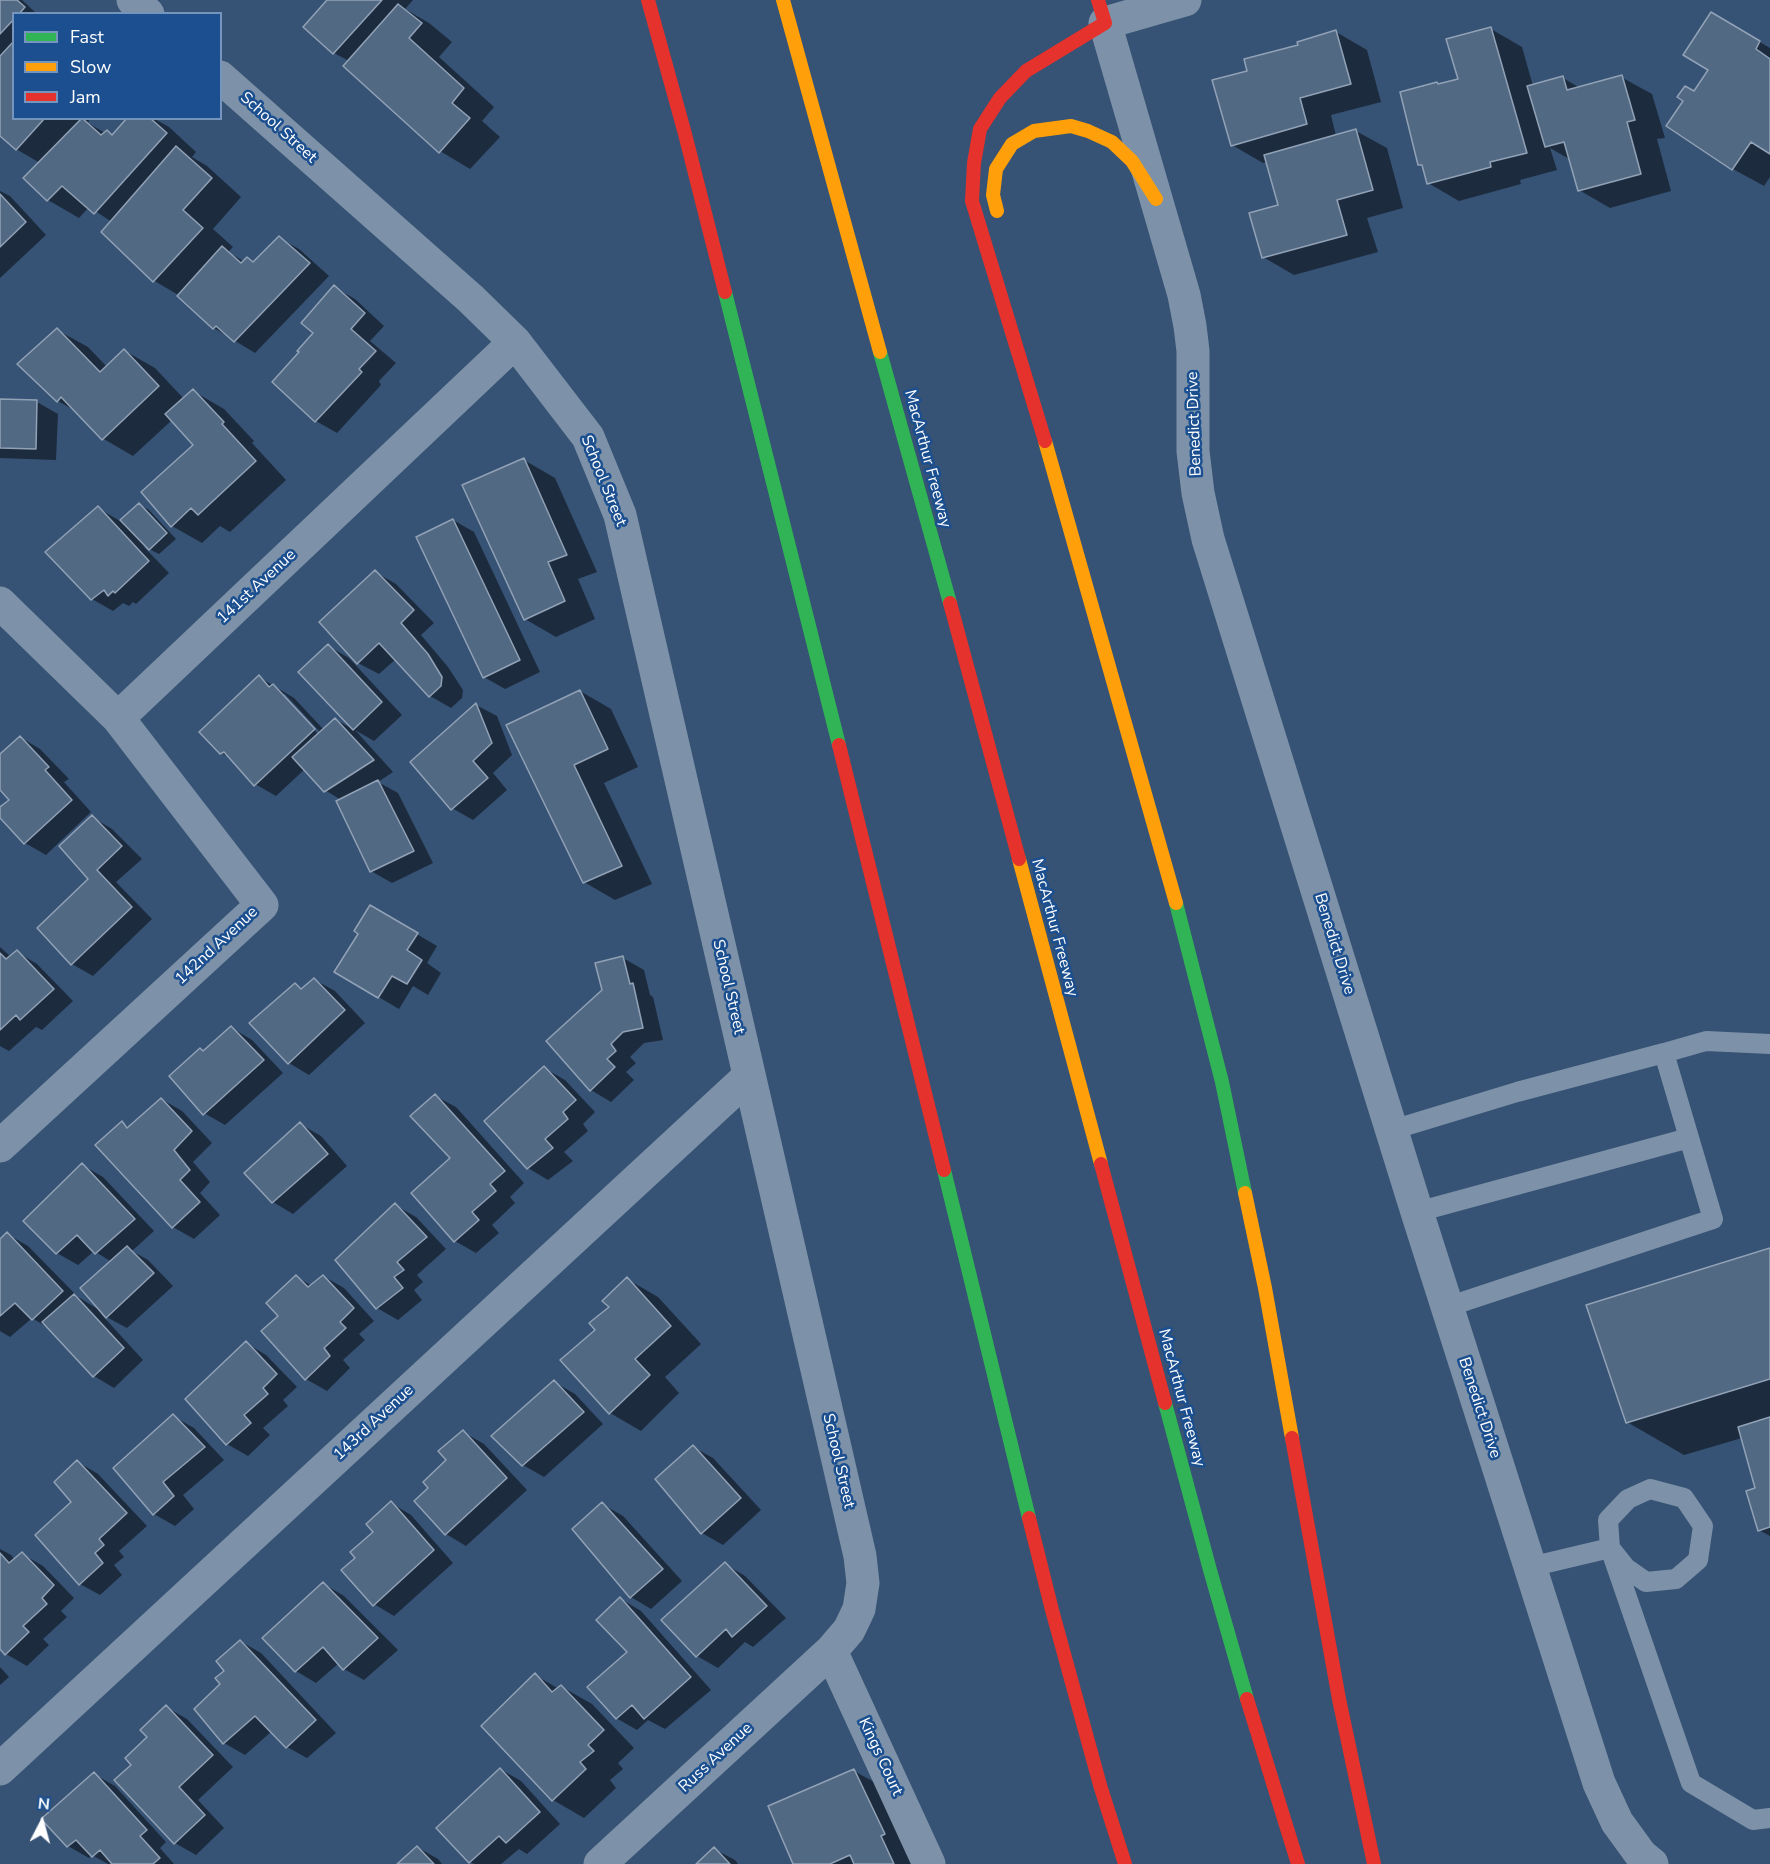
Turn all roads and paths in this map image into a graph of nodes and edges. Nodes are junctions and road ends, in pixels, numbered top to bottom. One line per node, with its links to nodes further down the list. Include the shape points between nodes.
1 (133, 0): 6 (street)
2 (648, 0): 30 (highway, via 801,593 1052,1610)
3 (783, 0): 31 (highway, MacArthur Freeway, via 1207,1558)
4 (1185, 0): 5 (street)
5 (1101, 11): 8 (street, Benedict Drive); 12 (highway, via 1026,71 1000,98 980,129 974,164 972,201)
6 (146, 12)
7 (222, 79): 11 (street, School Street, via 471,298)
8 (1156, 199): 9 (highway, via 1132,161 1112,142 1071,126 1034,131 1012,144 996,169 993,195); 18 (street, Benedict Drive, via 1190,326 1193,451 1208,539)
9 (1000, 230)
10 (1010, 276): 12 (highway)
11 (515, 342): 14 (street, 141st Avenue); 17 (street, School Street, via 588,437 620,515)
12 (1038, 416): 32 (highway, via 1157,831 1222,1082)
13 (0, 603): 14 (street)
14 (118, 718): 20 (street, 142nd Avenue, via 262,905)
15 (1770, 1044): 16 (lane, via 1706,1041)
16 (1664, 1053): 18 (lane); 19 (lane)
17 (748, 1077): 25 (street, School Street, via 860,1556 863,1583 859,1610 849,1630); 26 (street, 143rd Avenue)
18 (1392, 1130): 21 (street, Benedict Drive)
19 (1689, 1138): 21 (lane); 22 (lane, via 1713,1219)
20 (0, 1146)
21 (1417, 1212): 22 (street, Benedict Drive)
22 (1447, 1307): 24 (street, Benedict Drive)
23 (1610, 1548): 23 (lane, via 1608,1520 1628,1499 1650,1489 1684,1498 1703,1526 1698,1560 1676,1579 1646,1582 1626,1568); 24 (lane); 27 (lane, via 1691,1783 1753,1820)
24 (1530, 1567): 33 (street, Benedict Drive, via 1599,1783 1617,1822)
25 (831, 1651): 28 (street, Russ Avenue); 29 (street, Kings Court)
26 (0, 1769)
27 (1770, 1818)
28 (600, 1864)
29 (928, 1864)
30 (1125, 1864)
31 (1298, 1864)
32 (1374, 1864)
33 (1652, 1864)

